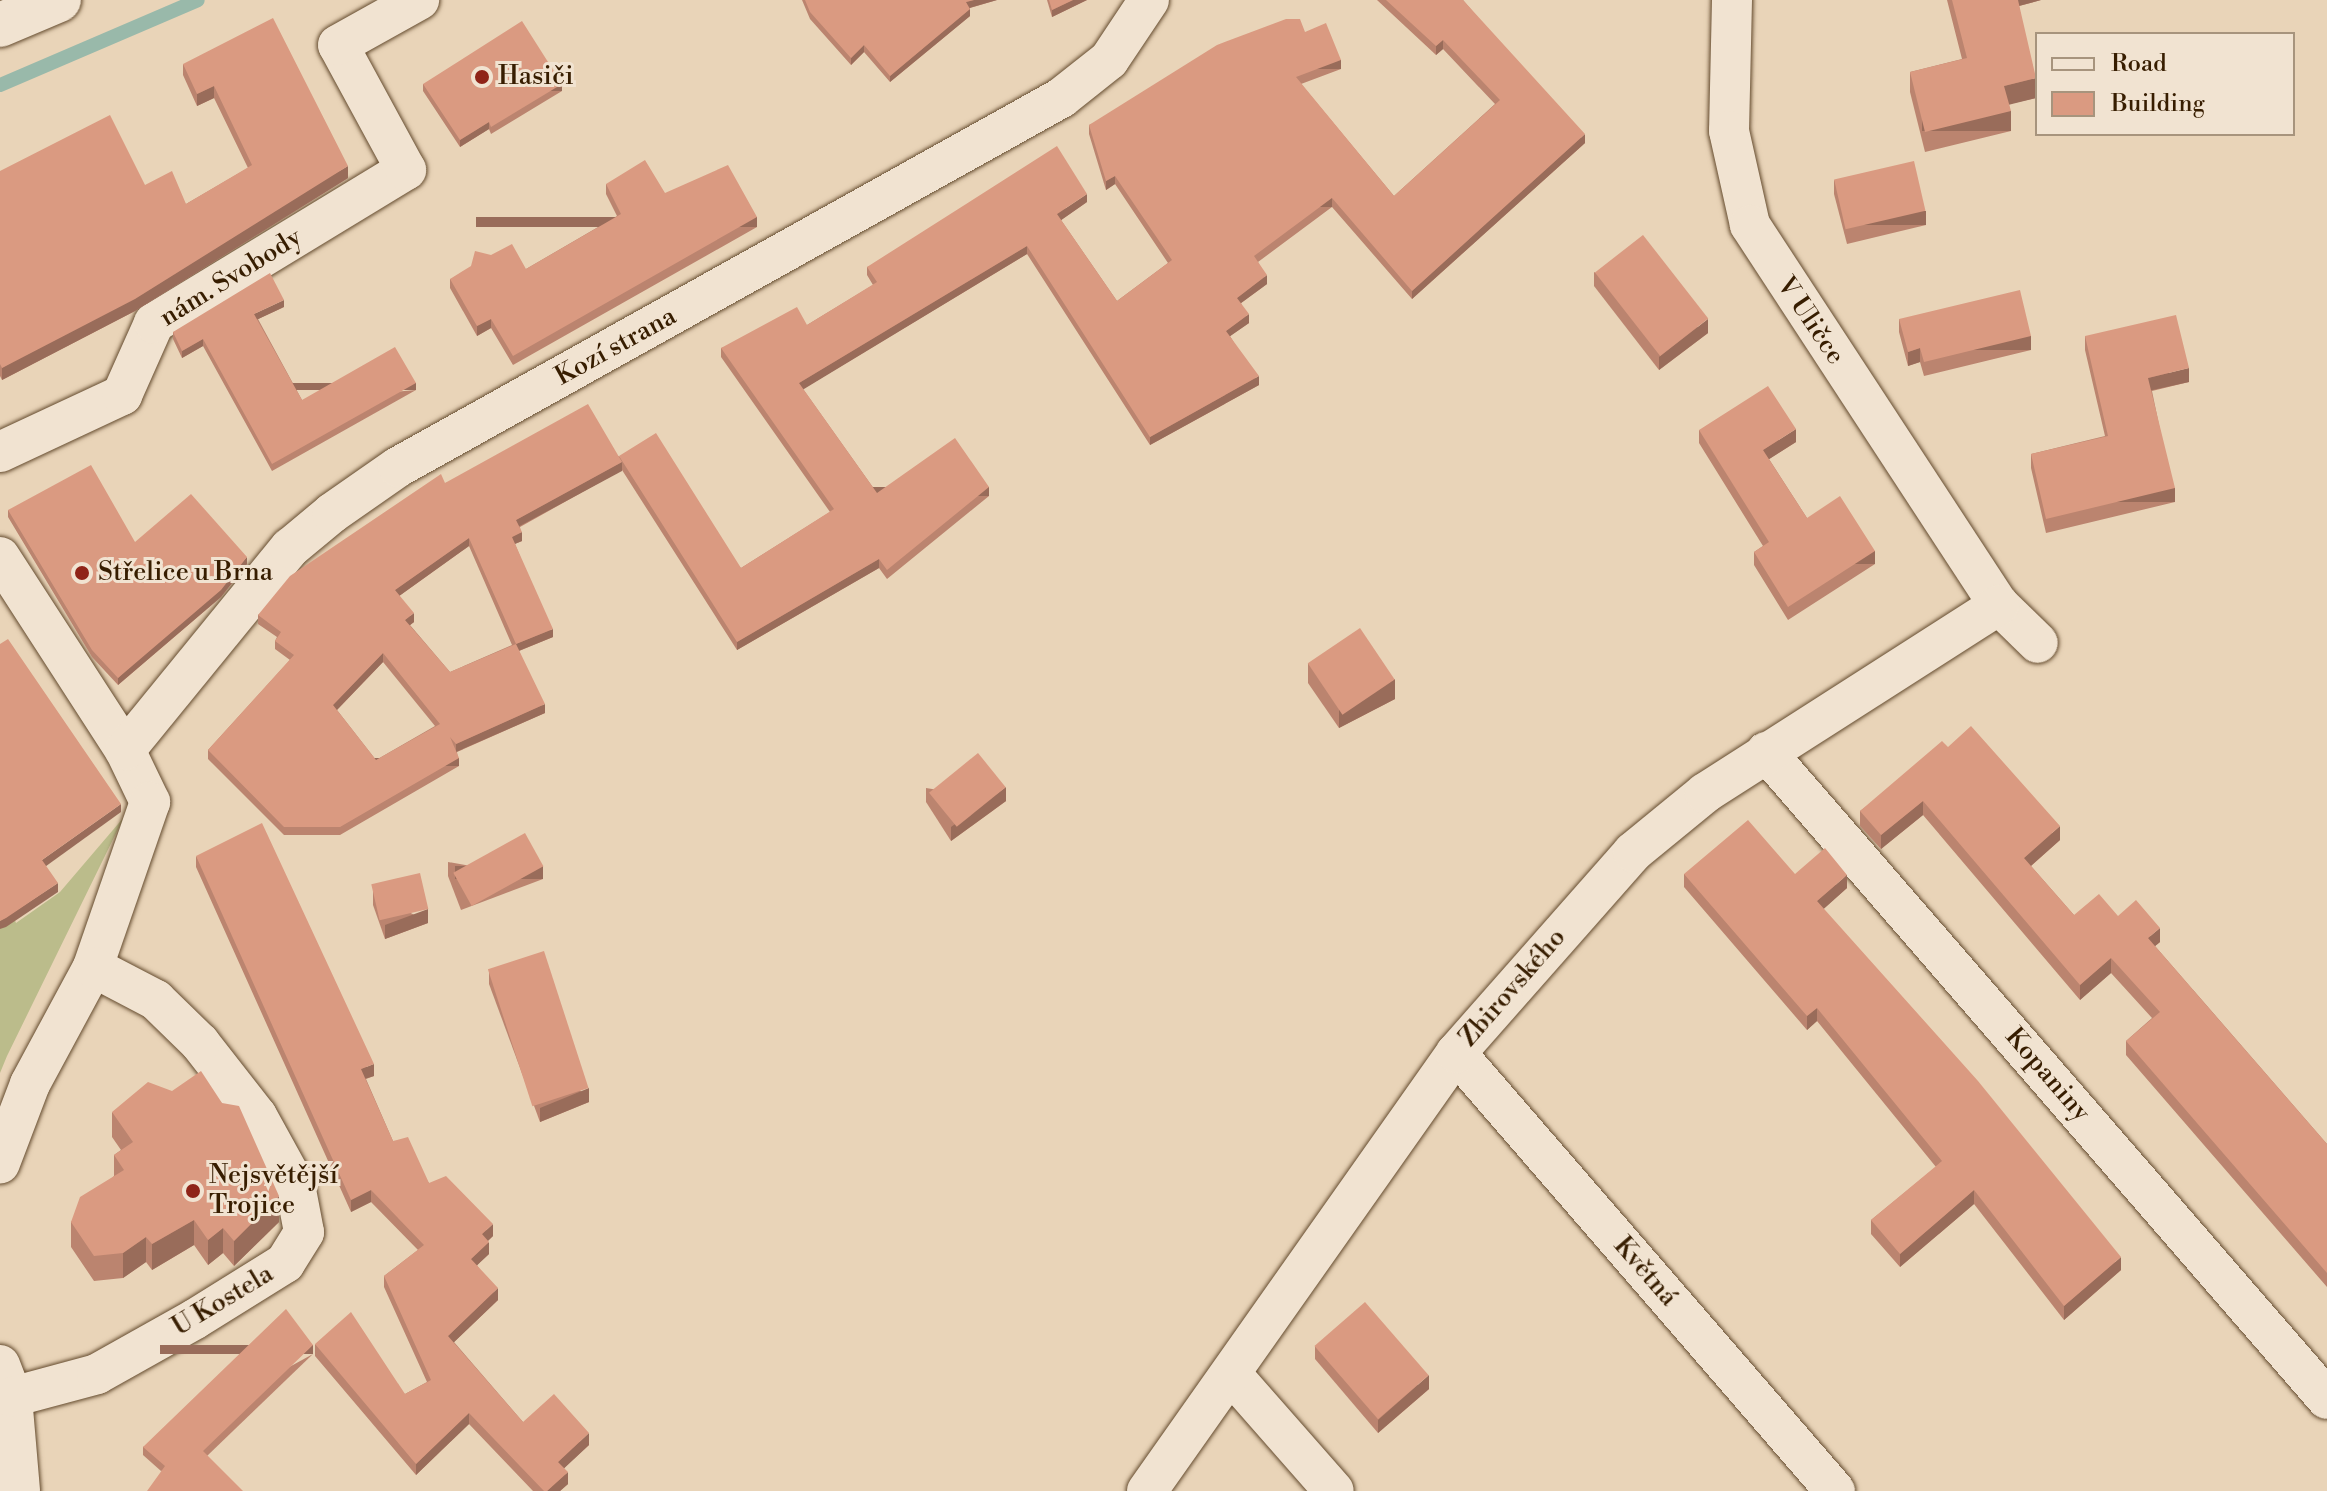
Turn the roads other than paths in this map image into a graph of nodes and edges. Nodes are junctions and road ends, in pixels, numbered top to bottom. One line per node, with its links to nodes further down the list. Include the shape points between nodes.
1 (419, 0): 4 (street, nám. Svobody, via 338,45 406,170 154,323 122,395)
2 (1149, 0): 8 (street, Kozí strana, via 1109,60 1061,98 398,467 332,513 290,548)
3 (1732, 0): 6 (street, V Uličce, via 1729,131 1750,225)
4 (0, 452)
5 (0, 557): 8 (street, via 56,652)
6 (1999, 605): 7 (street, V Uličce); 9 (street, Zbirovského)
7 (2038, 643)
8 (125, 750): 10 (street, via 150,802)
9 (1766, 752): 11 (street, Zbirovského, via 1633,852); 15 (street, Kopaniny)
10 (93, 967): 12 (street, via 30,1084); 14 (street, U Kostela, via 156,1000 200,1043 257,1116 295,1185 304,1232 285,1263 97,1374)
11 (1456, 1053): 13 (street, Zbirovského); 19 (street, Květná)
12 (0, 1163)
13 (1232, 1375): 17 (street, Zbirovského); 18 (street)
14 (6, 1381): 16 (street)
15 (2327, 1399)
16 (20, 1491)
17 (1147, 1491)
18 (1334, 1491)
19 (1835, 1491)

